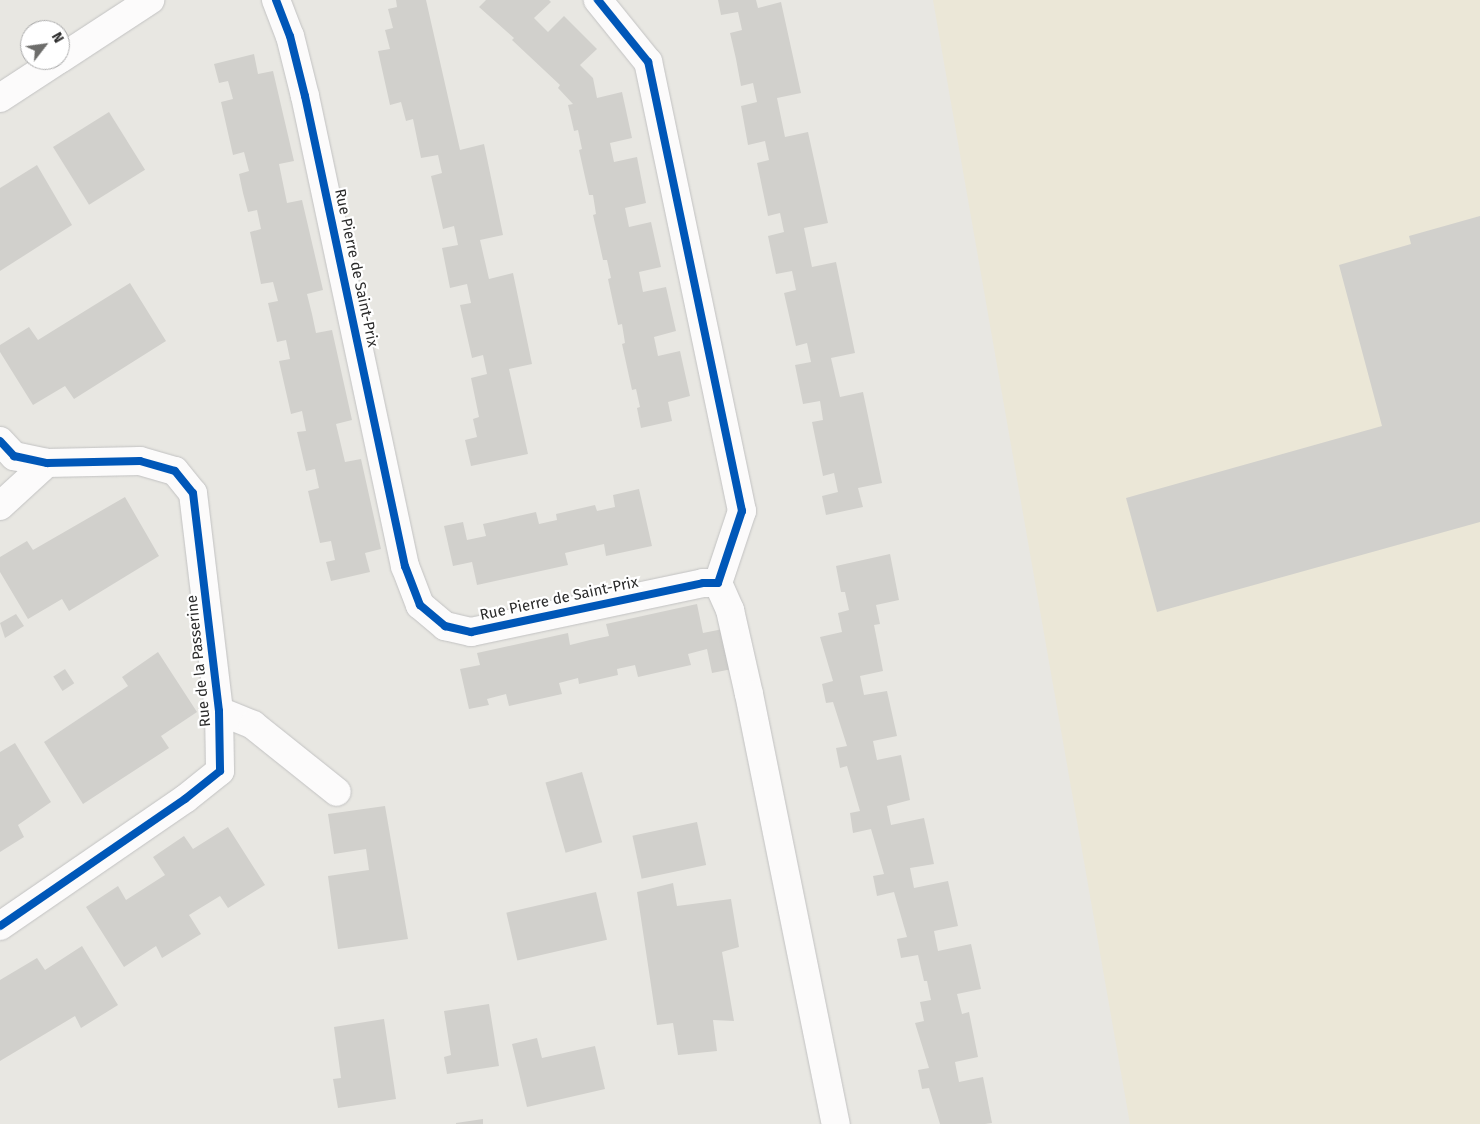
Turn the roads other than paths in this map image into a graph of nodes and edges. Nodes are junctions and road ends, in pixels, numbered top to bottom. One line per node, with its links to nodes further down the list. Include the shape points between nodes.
1 (150, 0): 4 (street)
2 (276, 0): 10 (street, Rue Pierre de Saint-Prix, via 290,36 305,96 405,566 420,605 445,626 471,632 704,583)
3 (598, 0): 10 (street, via 648,62 660,107 742,511)
4 (70, 52)
5 (42, 70): 6 (street)
6 (0, 98)
7 (0, 441): 8 (street, Rue de la Passerine, via 14,456)
8 (47, 463): 9 (street, via 15,496); 11 (street, Rue de la Passerine, via 140,461 175,471 194,494)
9 (0, 506)
10 (718, 583): 14 (street, via 730,610 749,694)
11 (219, 711): 12 (street, via 253,725); 13 (street, Rue de la Passerine, via 220,771 185,800)
12 (337, 792)
13 (0, 926)
14 (836, 1124)

